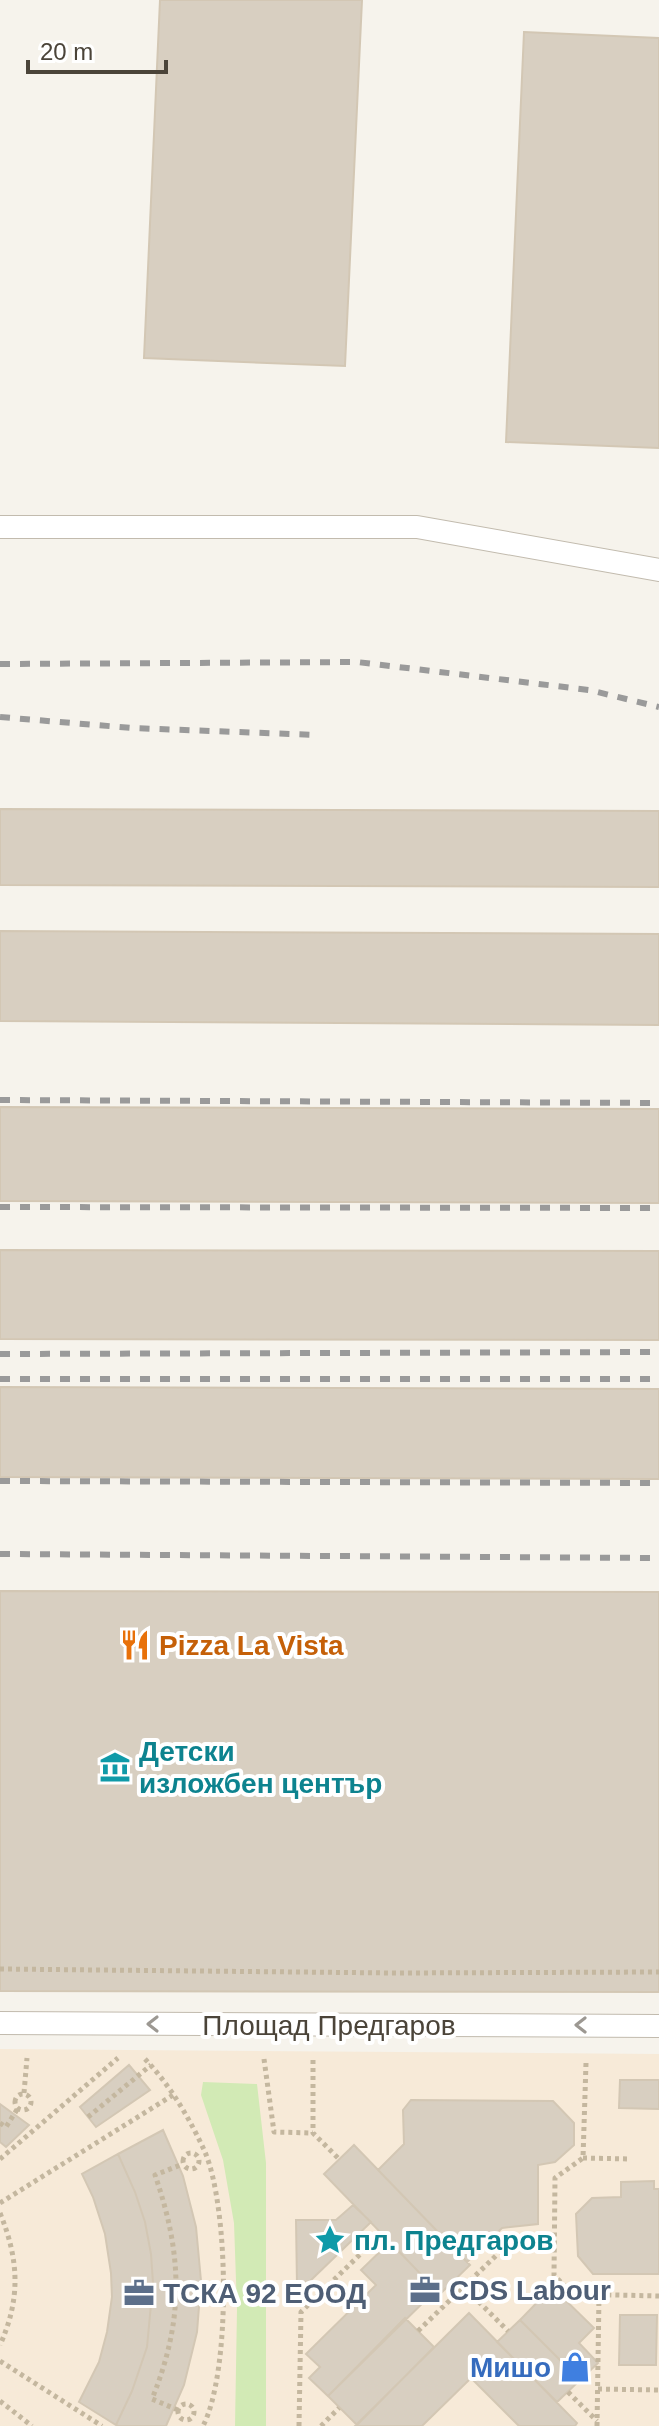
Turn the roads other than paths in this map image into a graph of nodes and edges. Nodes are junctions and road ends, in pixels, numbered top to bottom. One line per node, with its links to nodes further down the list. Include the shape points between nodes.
1 (0, 527): 2 (lane, via 417,527)
2 (659, 570)
3 (0, 2023): 4 (lane, Площад Предгаров, one-way to 3)
4 (659, 2026)

